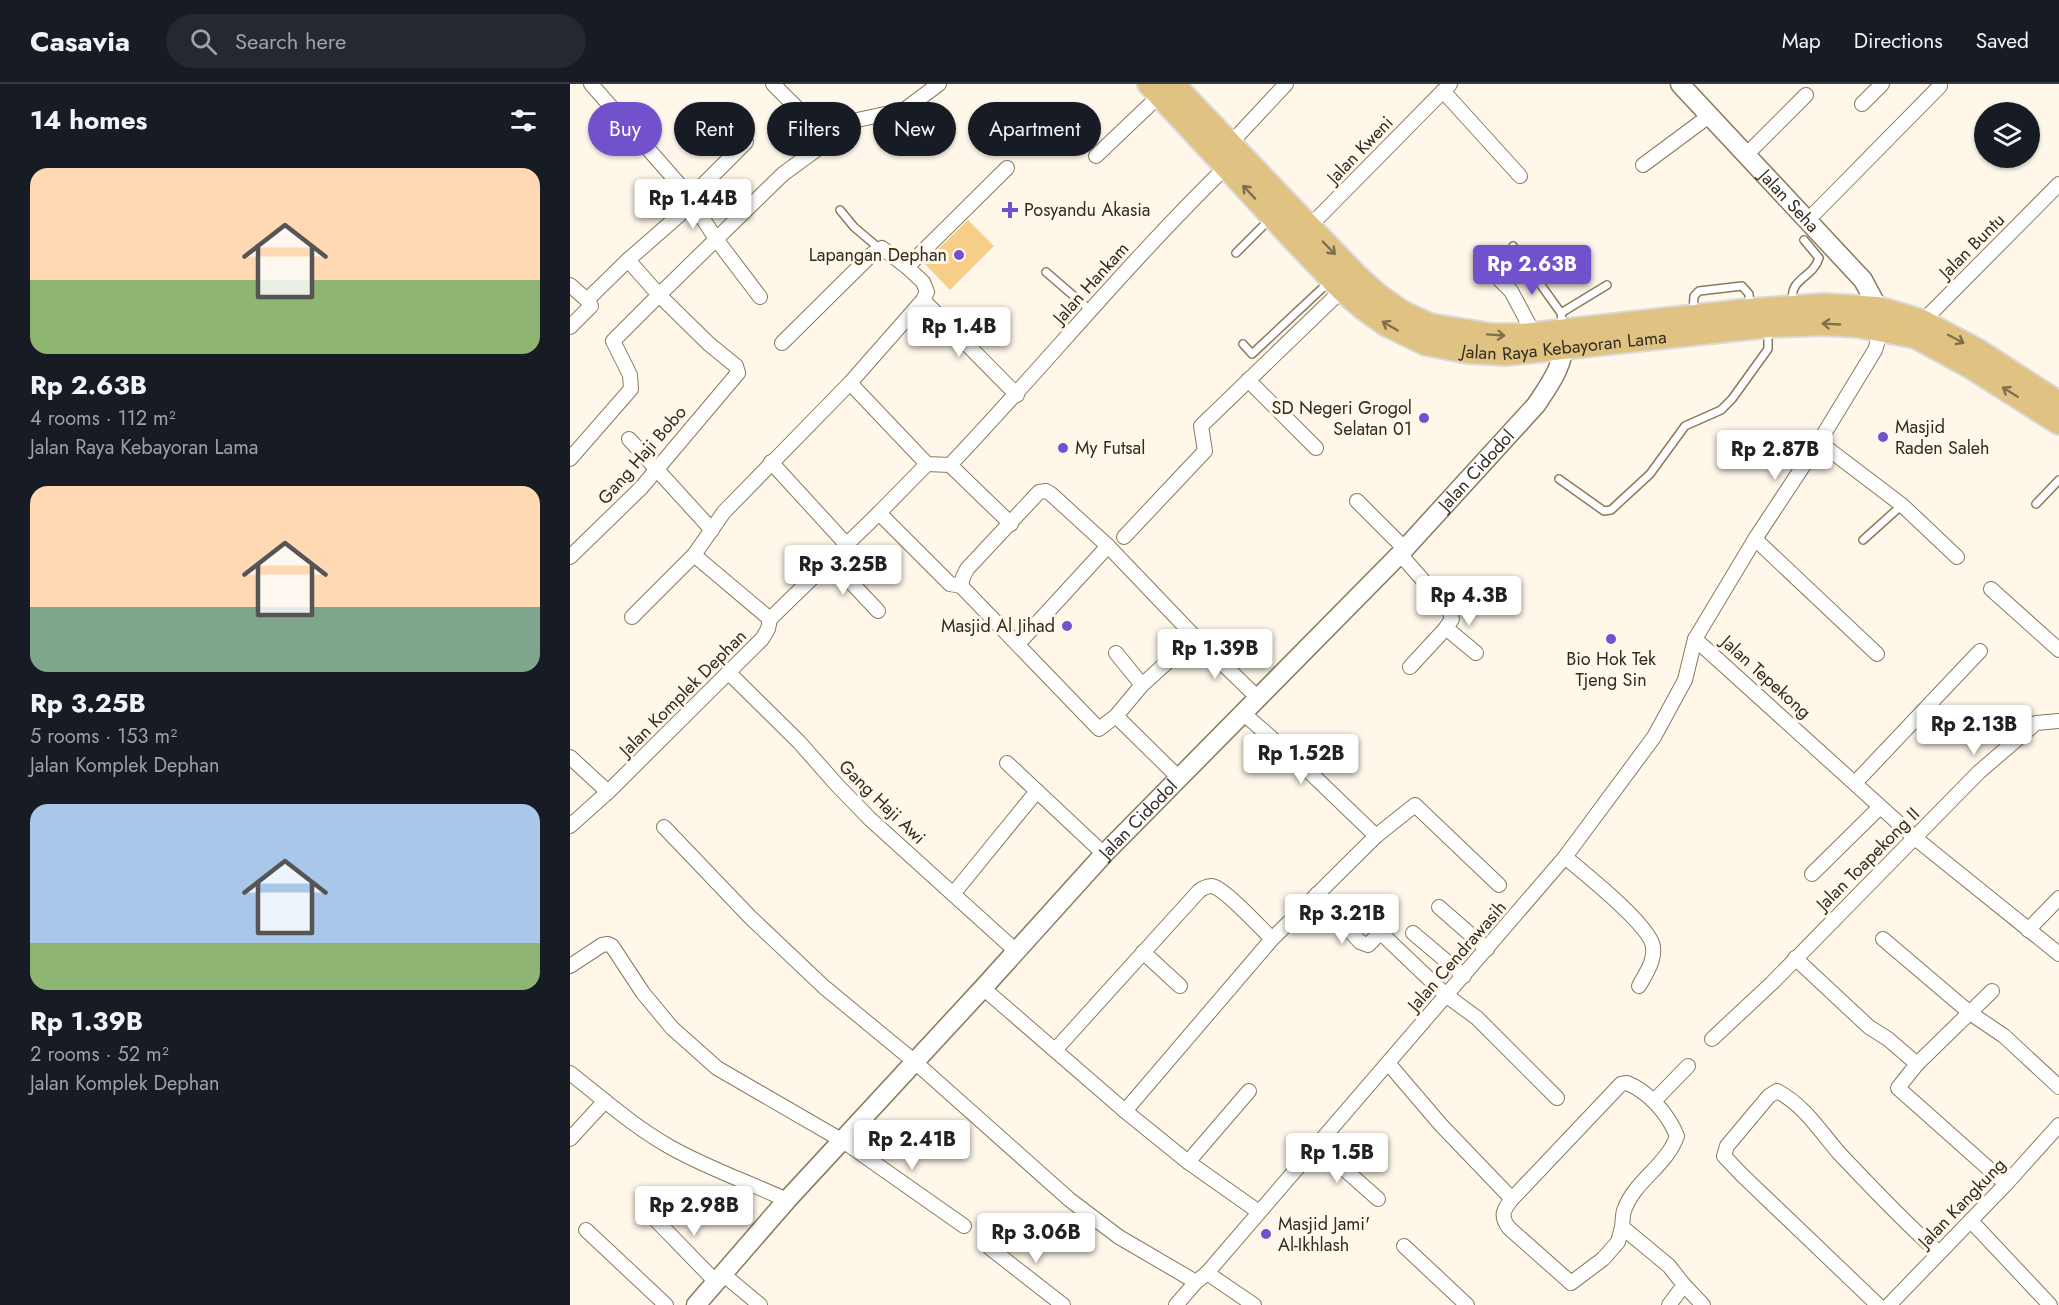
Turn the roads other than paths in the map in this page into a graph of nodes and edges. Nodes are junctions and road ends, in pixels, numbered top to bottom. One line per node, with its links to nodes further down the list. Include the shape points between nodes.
1 (591, 84): 24 (street)
2 (772, 84): 11 (street)
3 (939, 84): 14 (street, via 904,110)
4 (1286, 84): 19 (street, Jalan Hankam)
5 (1680, 84): 13 (street, Jalan Seha)
6 (1882, 84): 12 (street)
7 (1940, 86): 27 (street)
8 (1446, 87): 22 (street); 28 (street, Jalan Kweni)
9 (1161, 88): 15 (street); 19 (main road, Jalan Raya Kebayoran Lama)
10 (1806, 95): 16 (street)
11 (791, 102)
12 (1862, 104)
13 (1709, 116): 16 (street, Jalan Seha); 20 (street)
14 (861, 119)
15 (1101, 151)
16 (1746, 155): 27 (street, Jalan Seha)
17 (733, 156): 24 (street)
18 (807, 156): 29 (street, via 783,174)
19 (1232, 156): 26 (main road, Jalan Raya Kebayoran Lama, one-way to 19); 28 (main road, Jalan Raya Kebayoran Lama); 48 (street, Jalan Hankam)
20 (1642, 165)
21 (1007, 168): 36 (street)
22 (1520, 176)
23 (2059, 184): 52 (street, Jalan Buntu)
24 (691, 201): 29 (street); 35 (street)
25 (840, 210): 32 (lane)
26 (1272, 217): 28 (main road, Jalan Raya Kebayoran Lama); 33 (lane)
27 (1808, 221): 34 (street, Jalan Seha)
28 (1302, 234): 39 (main road, Jalan Raya Kebayoran Lama); 46 (main road, Jalan Raya Kebayoran Lama, one-way to 46)
29 (716, 240): 42 (street); 43 (street)
30 (1804, 240): 34 (lane)
31 (1513, 246): 53 (lane)
32 (880, 249): 36 (street); 56 (street)
33 (1236, 253)
34 (1826, 253): 47 (lane, via 1811,273 1795,284); 49 (street, Jalan Seha, via 1863,280)
35 (628, 260): 42 (street); 44 (street)
36 (907, 267): 45 (street, via 923,282 927,292)
37 (1046, 272): 48 (lane)
38 (1500, 280): 55 (street, via 1511,291)
39 (1337, 284): 46 (main road, Jalan Raya Kebayoran Lama); 57 (lane, via 1252,354); 58 (street)
40 (570, 285): 44 (street)
41 (1607, 285): 53 (lane)
42 (660, 295): 66 (street, via 613,341 630,375 631,389); 70 (street, Gang Haji Bobo, via 736,366 738,373)
43 (760, 297)
44 (587, 300): 51 (street, via 591,306)
45 (923, 300): 59 (street); 60 (street)
46 (1371, 302): 54 (main road, Jalan Raya Kebayoran Lama, via 1385,324)
47 (1793, 307): 49 (main road, Jalan Raya Kebayoran Lama, via 1824,305); 53 (main road, Jalan Raya Kebayoran Lama)
48 (1090, 310): 60 (street, Jalan Hankam)
49 (1878, 319): 50 (main road, Jalan Raya Kebayoran Lama, one-way to 50); 52 (main road, Jalan Raya Kebayoran Lama); 64 (street, Jalan Tepekong, via 1875,350)
50 (1768, 326): 53 (main road, Jalan Raya Kebayoran Lama); 71 (lane, via 1768,350 1732,399 1720,410 1685,426 1650,474 1611,510 1604,511)
51 (570, 327)
52 (1919, 329): 61 (main road, Jalan Raya Kebayoran Lama, one-way to 61, via 1977,350); 62 (main road, Jalan Raya Kebayoran Lama, one-way to 52)
53 (1563, 330): 54 (main road, Jalan Raya Kebayoran Lama, via 1506,354 1468,352); 55 (main road, Jalan Raya Kebayoran Lama); 84 (street, Jalan Cidodol, via 1555,378 1536,405)
54 (1428, 334): 55 (main road, Jalan Raya Kebayoran Lama, one-way to 55)
55 (1534, 334)
56 (782, 343)
57 (1243, 344)
58 (1248, 380): 65 (street); 79 (street, via 1201,426 1205,451)
59 (850, 382): 67 (street); 68 (street)
60 (1017, 394): 69 (street, Jalan Hankam)
61 (2059, 403)
62 (2059, 423)
63 (628, 439): 70 (street)
64 (1819, 442): 75 (street); 80 (street, Jalan Tepekong)
65 (1316, 448)
66 (570, 459)
67 (771, 462): 78 (street); 82 (street)
68 (927, 464): 69 (street); 76 (street)
69 (950, 465): 77 (street)
70 (656, 470): 78 (street); 86 (street, Gang Haji Bobo)
71 (1559, 479)
72 (2059, 480): 74 (lane)
73 (1356, 501): 84 (street)
74 (2036, 504)
75 (1902, 505): 81 (lane); 87 (street)
76 (879, 513): 82 (street); 89 (street, via 950,584)
77 (1011, 524): 83 (street, via 1039,492 1046,491); 89 (street, via 968,569)
78 (712, 530): 85 (street)
79 (1124, 537)
80 (1755, 538): 96 (street, Jalan Tepekong); 102 (street)
81 (1863, 540)
82 (846, 544): 88 (street)
83 (1108, 546): 95 (street); 97 (street)
84 (1402, 551): 94 (street, via 1449,610 1452,619); 106 (street, Jalan Cidodol)
85 (694, 555): 92 (street); 93 (street, Jalan Komplek Dephan)
86 (570, 557)
87 (1957, 557)
88 (830, 560): 91 (street); 93 (street)
89 (961, 586): 97 (street)
90 (1991, 589): 98 (street)
91 (879, 611)
92 (632, 617)
93 (770, 619): 104 (street, Jalan Komplek Dephan, via 762,639)
94 (1446, 628): 101 (street); 103 (street)
95 (1195, 637): 105 (street); 106 (street)
96 (1695, 639): 113 (street, Jalan Tepekong); 122 (street, Jalan Cendrawasih, via 1684,680 1654,737)
97 (1018, 644): 108 (street, via 1099,729)
98 (2059, 650)
99 (1980, 651): 113 (street)
100 (1116, 653): 105 (street)
101 (1476, 653)
102 (1877, 654)
103 (1410, 667)
104 (729, 673): 115 (street, Jalan Komplek Dephan); 125 (street, Gang Haji Awi, via 870,819)
105 (1143, 685): 108 (street)
106 (1257, 697): 107 (street, Jalan Cidodol)
107 (1244, 714): 112 (street, Jalan Cidodol); 119 (street)
108 (1116, 716): 112 (street)
109 (2059, 722): 120 (street, Jalan Toapekong II, via 2036,723 1979,772)
110 (570, 757): 115 (street)
111 (1007, 763): 114 (street)
112 (1178, 777): 121 (street, Jalan Cidodol)
113 (1855, 783): 116 (street, Jalan Tepekong)
114 (1037, 791): 121 (street); 125 (street)
115 (608, 792): 117 (street, Jalan Komplek Dephan)
116 (1880, 807): 120 (street, Jalan Tepekong); 123 (street)
117 (570, 826)
118 (664, 827): 148 (street, via 824,987)
119 (1376, 836): 124 (street, via 1415,805); 126 (street)
120 (1915, 838): 129 (street, Jalan Tepekong); 137 (street, Jalan Toapekong II)
121 (1104, 854): 134 (street, Jalan Cidodol)
122 (1565, 857): 133 (street, Jalan Cendrawasih); 141 (street, via 1637,921 1652,942 1652,960)
123 (1812, 874)
124 (1499, 885)
125 (953, 894): 134 (street, Gang Haji Awi)
126 (1317, 894): 131 (street); 144 (street, via 1360,942 1368,945 1382,934)
127 (2059, 898): 129 (street)
128 (1439, 907): 133 (street)
129 (2028, 930): 136 (street, Jalan Tepekong)
130 (1413, 933): 139 (street)
131 (1272, 939): 135 (street, via 1229,898 1210,886 1199,891); 158 (street)
132 (1883, 939): 145 (street)
133 (1487, 948): 139 (street, Jalan Cendrawasih)
134 (1016, 951): 142 (street, Jalan Cidodol)
135 (1143, 952): 140 (street); 147 (street)
136 (2059, 954)
137 (1795, 958): 146 (street, Jalan Toapekong II); 150 (street, via 1869,1027)
138 (570, 966): 161 (street, via 602,945 612,946 643,993 690,1046 717,1068)
139 (1464, 976): 144 (street, Jalan Cendrawasih)
140 (1180, 986)
141 (1638, 986)
142 (983, 988): 147 (street); 148 (street, Jalan Cidodol)
143 (1992, 991): 145 (street)
144 (1447, 996): 149 (street, Jalan Cendrawasih); 155 (street, via 1477,1018)
145 (1970, 1013): 150 (street); 153 (street, via 2004,1036)
146 (1712, 1039)
147 (1056, 1049): 158 (street)
148 (915, 1062): 161 (street, Jalan Cidodol); 177 (street, via 1095,1220 1119,1237)
149 (1388, 1063): 162 (street, Jalan Cendrawasih); 166 (street)
150 (1917, 1064): 164 (street, via 1898,1088)
151 (1688, 1066): 157 (street)
152 (570, 1073): 156 (street)
153 (2059, 1087)
154 (1249, 1091): 163 (street)
155 (1557, 1098)
156 (605, 1101): 160 (street); 167 (street, via 668,1145)
157 (1654, 1101): 166 (street, via 1632,1085 1621,1084); 172 (street, via 1677,1136 1673,1148 1631,1197)
158 (1125, 1111): 163 (street)
159 (2059, 1125): 164 (street, Jalan Kangkung)
160 (570, 1139)
161 (843, 1141): 167 (street, Jalan Cidodol); 171 (street)
162 (1317, 1145): 165 (street); 168 (street, Jalan Cendrawasih)
163 (1188, 1162): 168 (street)
164 (2006, 1184): 170 (street, Jalan Kangkung)
165 (1378, 1199)
166 (1512, 1199): 172 (street, via 1503,1210 1505,1224 1571,1283 1604,1259 1618,1242)
167 (785, 1202): 178 (street, Jalan Cidodol)
168 (1259, 1212): 177 (street, Jalan Cendrawasih)
169 (650, 1214): 178 (street)
170 (1971, 1221): 176 (street, Jalan Kangkung); 191 (street)
171 (964, 1226)
172 (1622, 1227): 179 (street, via 1669,1266)
173 (586, 1230): 181 (street)
174 (1404, 1246): 186 (street)
175 (990, 1248): 184 (street)
176 (1938, 1252): 189 (street, via 1791,1098 1777,1091 1769,1096 1727,1146 1724,1156); 190 (street, Jalan Kangkung)
177 (1202, 1278): 180 (street, Jalan Cendrawasih); 185 (street)
178 (720, 1279): 182 (street, Jalan Cidodol); 183 (street)
179 (1684, 1285): 187 (street); 188 (street)
180 (1182, 1303)
181 (666, 1305)
182 (696, 1305)
183 (760, 1305)
184 (1063, 1305)
185 (1254, 1305)
186 (1467, 1305)
187 (1669, 1305)
188 (1702, 1305)
189 (1878, 1305)
190 (1889, 1305)
191 (2050, 1305)

